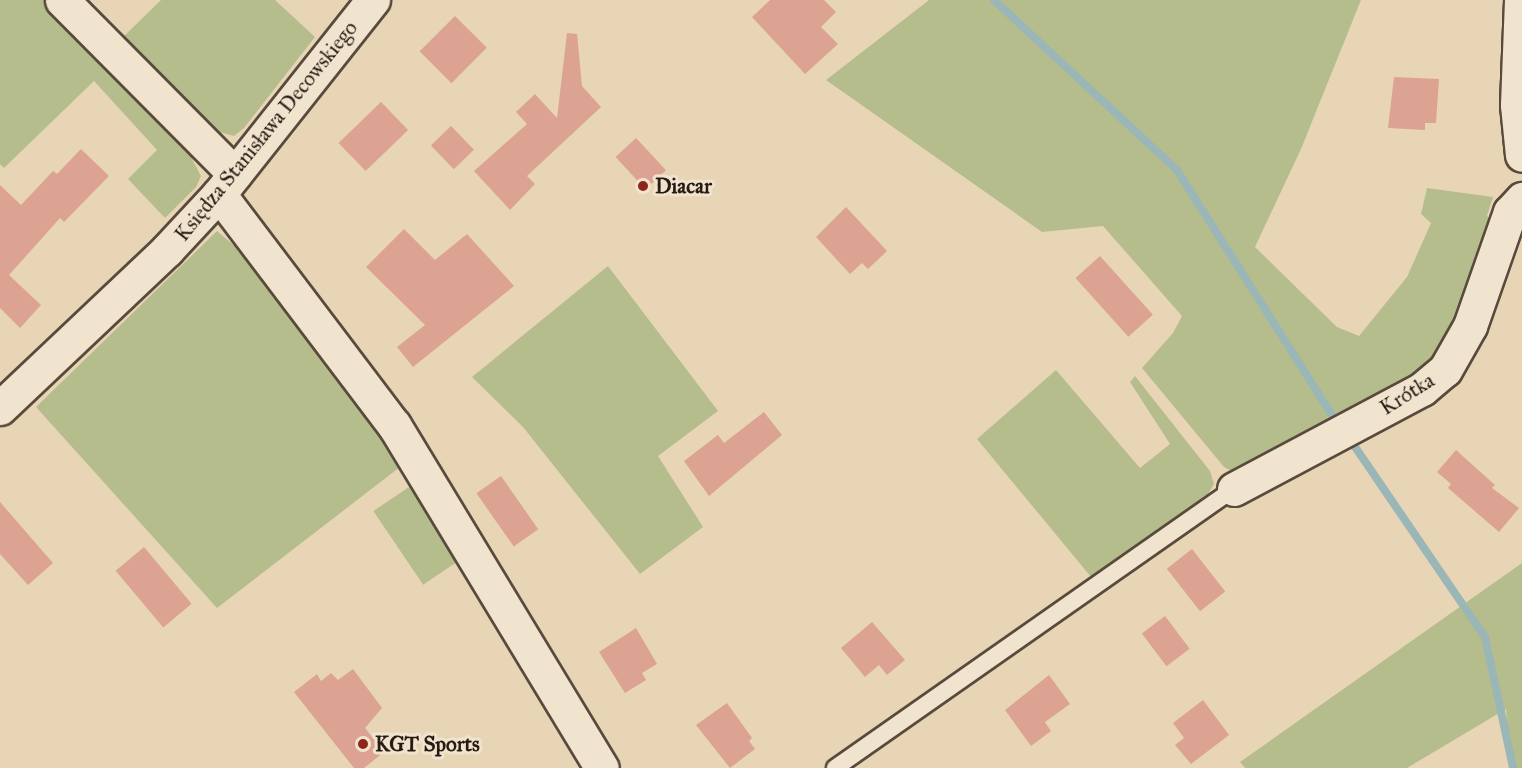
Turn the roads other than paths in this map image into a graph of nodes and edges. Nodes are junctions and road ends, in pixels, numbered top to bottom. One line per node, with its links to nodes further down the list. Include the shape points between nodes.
1 (62, 0): 5 (street)
2 (373, 0): 5 (street, Księdza Stanisława Decowskiego)
3 (1521, 0): 4 (street, via 1517,105)
4 (1522, 155)
5 (227, 184): 7 (street, Księdza Stanisława Decowskiego, via 168,250); 9 (street, via 394,425)
6 (1522, 200): 8 (street, Krótka, via 1509,213 1470,326 1445,370 1422,389)
7 (0, 408)
8 (1234, 489): 10 (lane)
9 (602, 768)
10 (835, 768)

